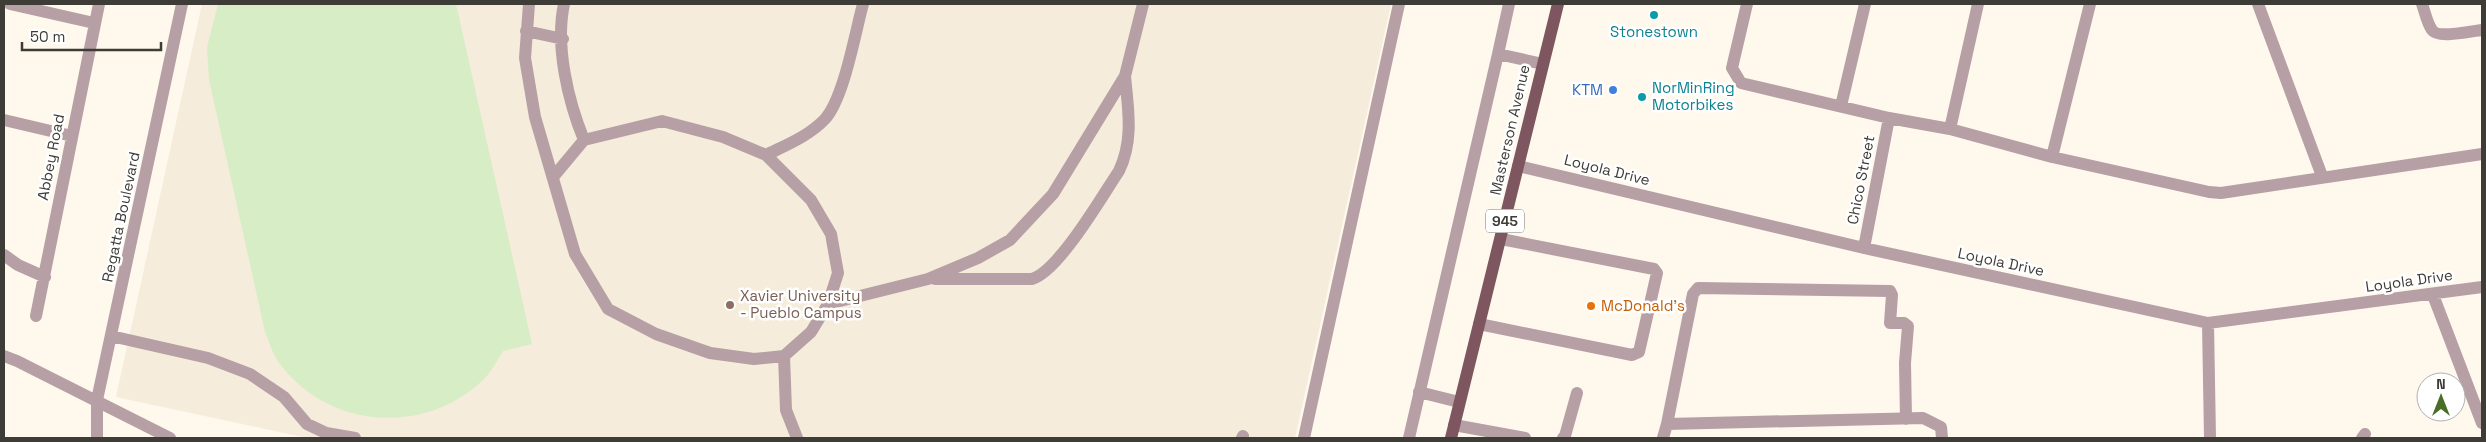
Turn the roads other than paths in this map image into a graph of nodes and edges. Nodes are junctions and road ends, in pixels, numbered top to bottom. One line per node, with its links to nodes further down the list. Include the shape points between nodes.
1 (10, 4): 17 (street)
2 (99, 4): 17 (street, Abbey Road)
3 (182, 4): 47 (street, Regatta Boulevard)
4 (529, 4): 19 (street)
5 (564, 4): 20 (street)
6 (863, 4): 31 (street, via 832,111 808,133)
7 (1142, 4): 23 (street)
8 (1399, 4): 62 (street)
9 (1509, 4): 21 (street)
10 (1558, 4): 22 (main road, Masterson Avenue / 945)
11 (1747, 4): 24 (street, via 1732,68 1736,78 1741,83)
12 (1865, 4): 24 (street)
13 (1978, 4): 27 (street)
14 (2090, 4): 32 (street)
15 (2258, 4): 35 (street)
16 (2422, 4): 18 (street, via 2435,33 2443,35)
17 (94, 23): 28 (street, Abbey Road)
18 (2482, 30)
19 (526, 31): 20 (street); 34 (street, via 524,58 535,117)
20 (562, 39): 29 (street, via 562,59 574,116)
21 (1498, 54): 22 (street); 50 (street)
22 (1543, 64): 33 (main road, Masterson Avenue / 945)
23 (1125, 76): 40 (street, via 1053,194 1010,240 978,258); 40 (street, via 1129,126 1126,156 1120,170 1060,257 1040,277 1032,279)
24 (1841, 106): 25 (street)
25 (1889, 118): 27 (street); 37 (street, Chico Street)
26 (4, 120): 28 (street)
27 (1950, 129): 32 (street)
28 (72, 136): 39 (street, Abbey Road)
29 (584, 140): 31 (street, via 662,121 723,137); 34 (street)
30 (2482, 154): 35 (street)
31 (766, 156): 43 (street, via 811,200 831,234 838,273)
32 (2052, 157): 35 (street, via 2215,193)
33 (1518, 166): 36 (main road, Masterson Avenue / 945); 37 (street, Loyola Drive)
34 (554, 176): 49 (street, via 575,254 608,309 656,334 710,353 754,359)
35 (2322, 176)
36 (1501, 239): 46 (main road, Masterson Avenue / 945); 46 (street, via 1654,269 1657,273 1639,352 1632,355)
37 (1864, 248): 45 (street, Loyola Drive)
38 (4, 255): 39 (street)
39 (45, 277): 44 (street, Abbey Road)
40 (928, 279): 43 (street)
41 (2482, 287): 42 (street, Loyola Drive)
42 (2433, 295): 45 (street, Loyola Drive); 56 (street)
43 (828, 304): 49 (street, via 811,332)
44 (36, 316)
45 (2208, 323): 68 (street)
46 (1479, 324): 53 (main road, Masterson Avenue / 945)
47 (111, 336): 52 (street, Regatta Boulevard); 60 (street, via 208,358 250,374 284,398 307,424 326,433)
48 (4, 356): 52 (street)
49 (784, 356): 61 (street, via 786,410)
50 (1420, 392): 53 (street); 63 (street)
51 (1578, 393): 65 (street)
52 (97, 400): 58 (street, Regatta Boulevard); 59 (street)
53 (1459, 402): 57 (main road, Masterson Avenue / 945)
54 (1906, 419): 55 (street); 55 (street, via 1908,326 1890,323 1890,291 1698,288 1693,294); 67 (street, via 1922,418 1933,422 1941,427)
55 (1668, 424): 66 (street)
56 (2482, 424)
57 (1453, 432): 64 (street)
58 (97, 438)
59 (170, 438)
60 (355, 438)
61 (797, 438)
62 (1304, 438)
63 (1409, 438)
64 (1525, 438)
65 (1563, 438)
66 (1663, 438)
67 (1942, 438)
68 (2210, 438)

